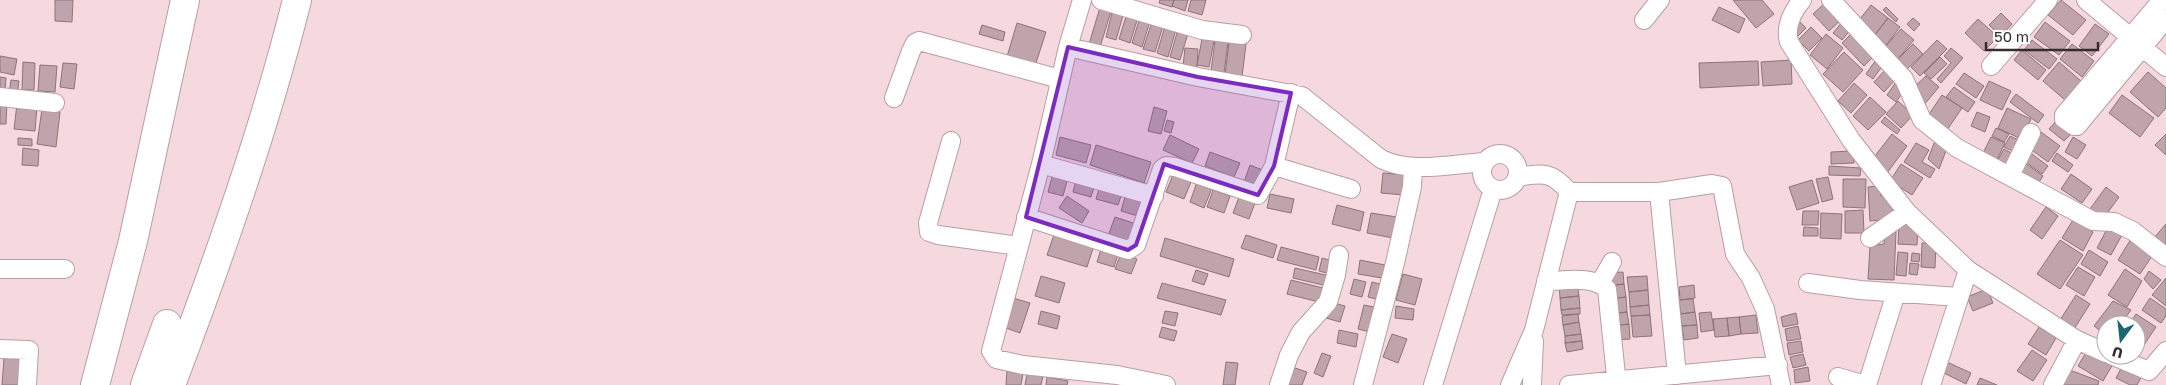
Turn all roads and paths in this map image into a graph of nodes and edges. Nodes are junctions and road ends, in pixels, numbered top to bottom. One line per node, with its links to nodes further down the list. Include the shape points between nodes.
1 (185, 0): 61 (highway, via 133,241)
2 (297, 0): 63 (highway, via 280,67 239,198)
3 (1082, 0): 15 (street)
4 (1101, 0): 13 (street, via 1202,30)
5 (1660, 0): 12 (street)
6 (1831, 0): 29 (street, via 1904,79 1922,120 1957,148)
7 (2048, 0): 16 (street)
8 (2086, 0): 14 (street)
9 (2162, 0): 14 (street)
10 (1799, 1): 36 (street, via 1788,23 1786,33 1789,42 1851,140)
11 (2166, 19): 14 (street)
12 (1644, 20)
13 (1242, 35)
14 (2137, 42): 14 (street, via 2077,126 2064,118 2064,115); 17 (street)
15 (1068, 47): 18 (street); 19 (street, via 1198,78)
16 (1990, 64)
17 (2166, 67)
18 (1060, 79): 21 (street, via 919,41 911,51); 26 (street)
19 (1291, 93): 27 (street); 28 (street, via 1302,96 1381,159 1393,165)
20 (0, 97): 22 (street)
21 (894, 98)
22 (55, 103)
23 (2031, 133): 29 (street)
24 (951, 142): 39 (street, via 928,223 929,232)
25 (1485, 162): 28 (street); 30 (street, via 1496,154 1510,157 1515,163); 32 (street, via 1481,172)
26 (1041, 164): 35 (street); 37 (street)
27 (1274, 166): 31 (street); 35 (street, via 1258,195 1166,166 1162,168)
28 (1413, 167): 66 (street, via 1412,187 1395,263)
29 (2010, 176): 41 (street, via 2093,221 2114,222 2132,231)
30 (1517, 177): 32 (street, via 1503,190); 33 (street, via 1540,173 1551,176 1560,180)
31 (1351, 189)
32 (1493, 189): 67 (street)
33 (1569, 192): 34 (street); 46 (street)
34 (1659, 192): 56 (street, via 1712,184 1722,186 1735,254 1751,278 1765,309); 57 (street)
35 (1154, 196): 37 (street, via 1136,245 1128,250)
36 (1907, 212): 38 (street); 45 (street)
37 (1026, 217): 39 (street)
38 (1870, 238)
39 (1019, 246): 64 (street, via 991,351 996,359)
40 (1339, 255): 65 (street, via 1328,302 1301,332)
41 (2166, 257)
42 (1612, 262): 47 (street)
43 (0, 269): 44 (street)
44 (65, 269)
45 (1968, 270): 50 (street); 53 (street)
46 (1546, 281): 47 (street, via 1593,280); 52 (street)
47 (1600, 283): 59 (street, via 1607,289)
48 (1808, 283): 49 (street)
49 (1896, 293): 50 (street); 72 (street)
50 (1959, 297): 73 (street)
51 (167, 324): 62 (highway)
52 (1534, 330): 68 (street); 69 (street)
53 (2077, 340): 55 (street); 74 (street)
54 (0, 349): 60 (street, via 29,350)
55 (2096, 349)
56 (1778, 365): 57 (street); 71 (street)
57 (1677, 375): 59 (street)
58 (1838, 377): 72 (street)
59 (1618, 383): 70 (street)
60 (27, 385)
61 (95, 385)
62 (145, 385)
63 (171, 385)
64 (1166, 385)
65 (1279, 385)
66 (1363, 385)
67 (1433, 385)
68 (1510, 385)
69 (1532, 385)
70 (1569, 385)
71 (1781, 385)
72 (1866, 385)
73 (1931, 385)
74 (2053, 385)

